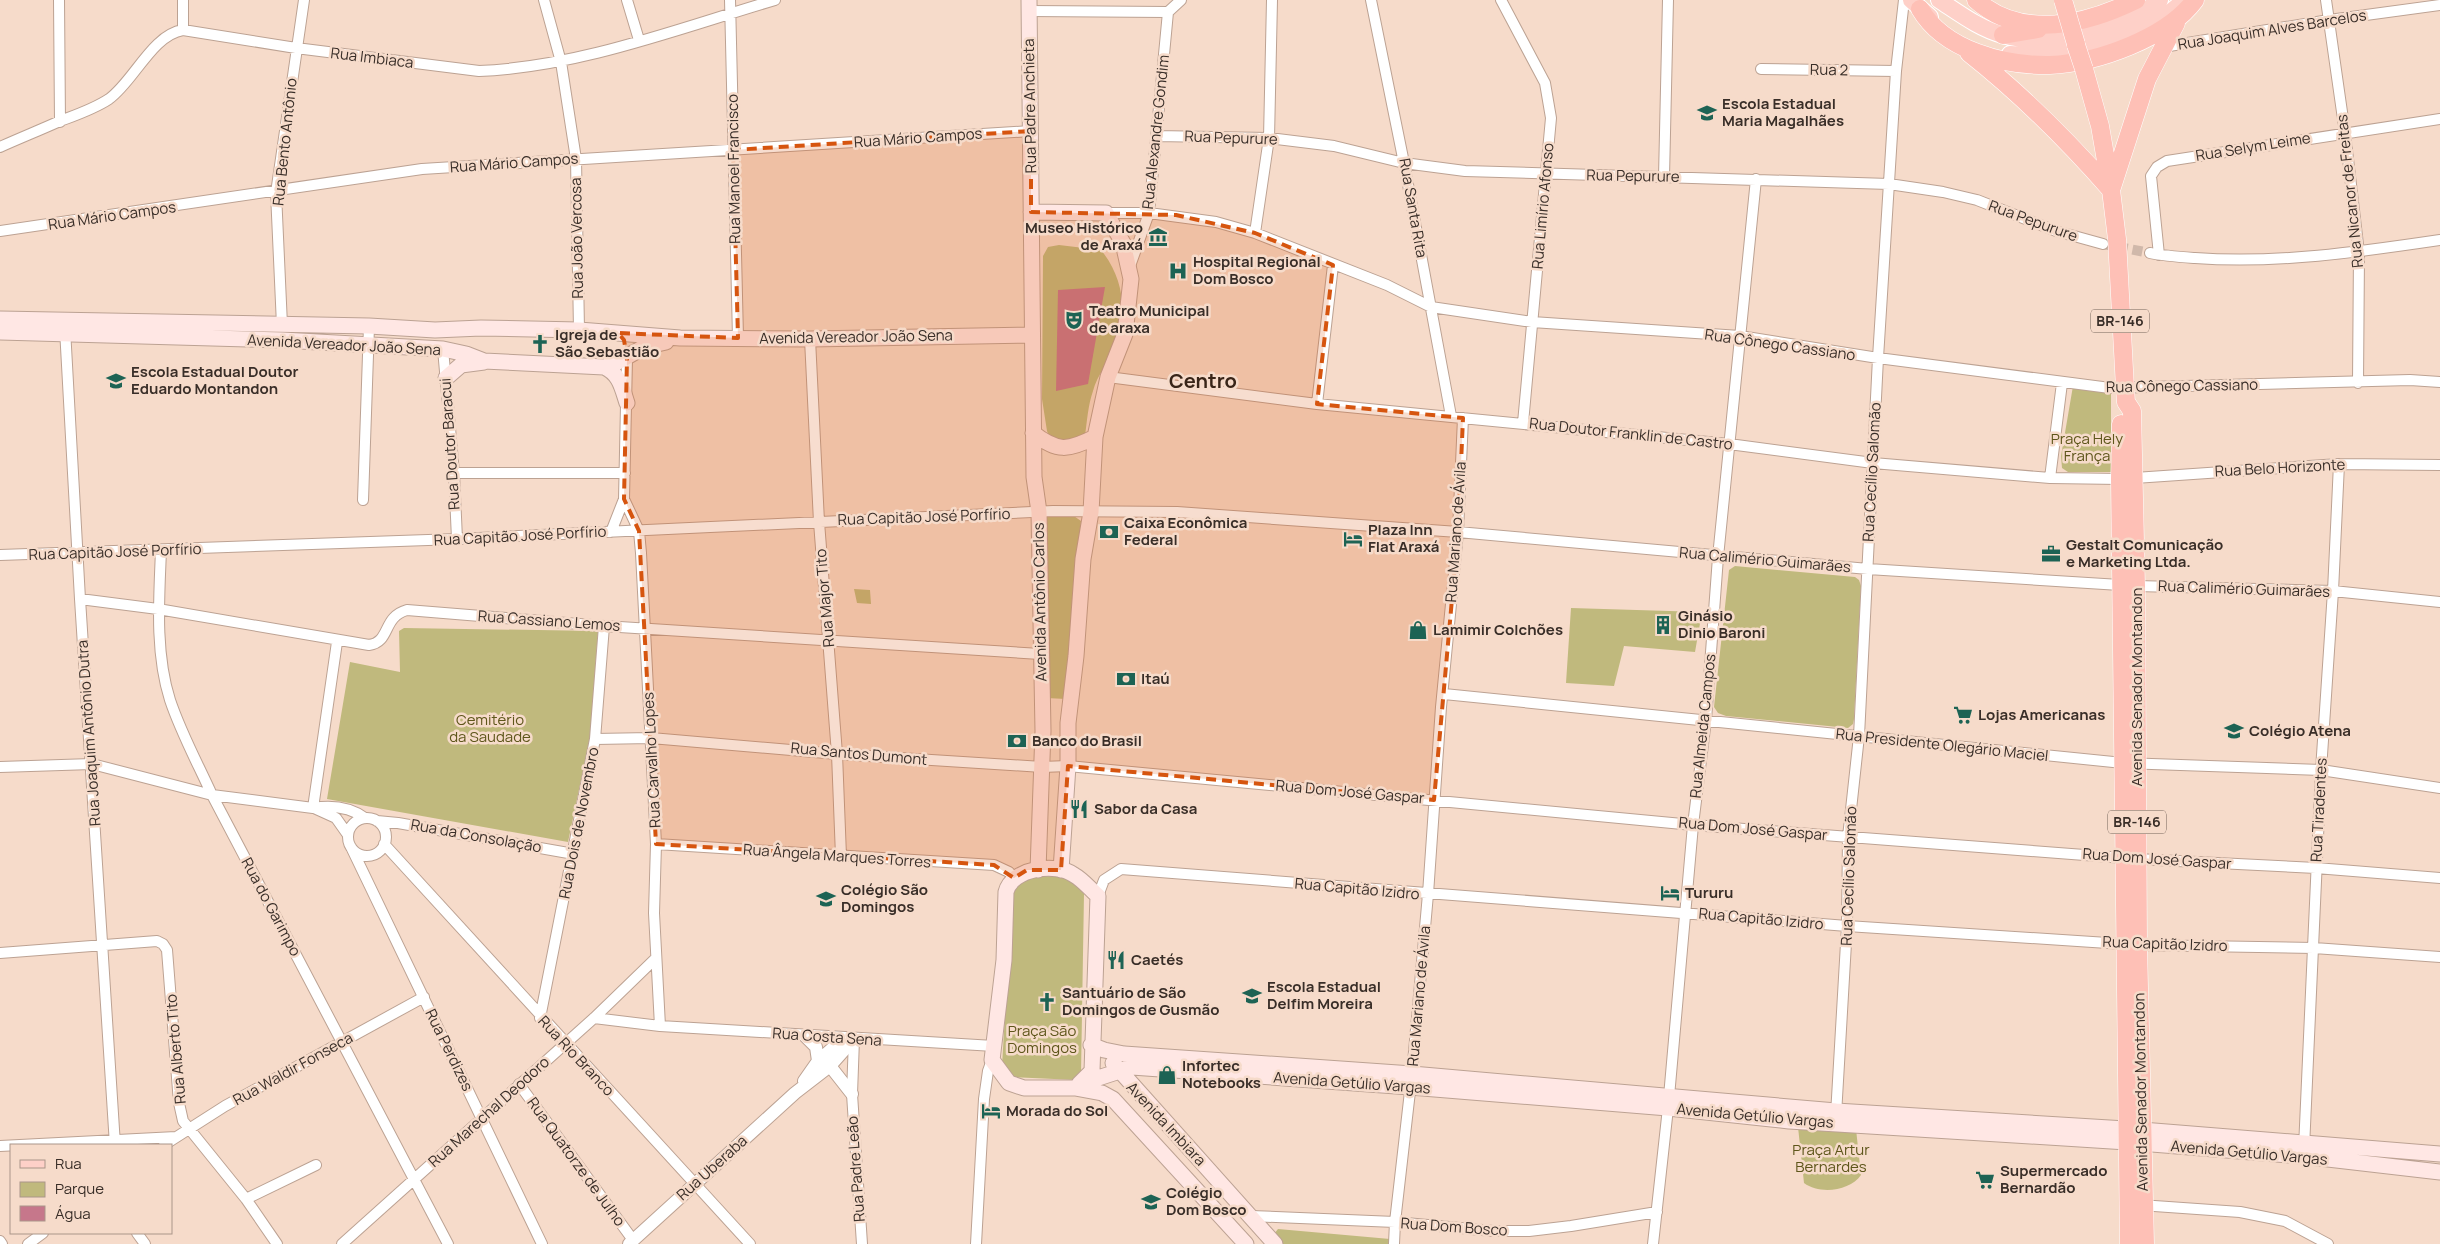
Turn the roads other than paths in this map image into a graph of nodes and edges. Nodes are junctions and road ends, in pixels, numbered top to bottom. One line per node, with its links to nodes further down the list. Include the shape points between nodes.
1 (60, 0): 40 (street)
2 (183, 0): 30 (street)
3 (304, 0): 35 (street, Rua Bento Antônio)
4 (544, 0): 36 (street, Rua João Vercosa)
5 (627, 0): 32 (street)
6 (730, 0): 26 (street, Rua Manoel Francisco)
7 (775, 0): 26 (street, Rua Imbiaca)
8 (1181, 0): 25 (street)
9 (1272, 0): 44 (street)
10 (1371, 0): 48 (street, Rua Santa Rita)
11 (1501, 0): 49 (street, Rua Limírio Afonso, via 1541,75 1549,98 1551,118)
12 (1668, 0): 50 (street)
13 (1904, 0): 38 (street, Rua Cecílio Salomão)
14 (1940, 0): 31 (main road, via 1972,22)
15 (1976, 0): 29 (highway, via 1996,13 2018,21)
16 (2063, 0): 53 (highway, Avenida Senador Montandon / BR-146, bridge, via 2100,126)
17 (2136, 0): 29 (highway, via 2109,13)
18 (2160, 0): 31 (main road, via 2133,18 2073,37 2037,40)
19 (2184, 0): 22 (main road, via 2172,12 2116,41 2074,52 2030,56 2007,54 1968,42)
20 (2195, 0): 27 (highway)
21 (2326, 0): 28 (street, Rua Nicanor de Freitas)
22 (1915, 4): 33 (highway, via 1937,32)
23 (1029, 5): 25 (street); 41 (main road, Rua Padre Anchieta)
24 (2440, 5): 28 (street, Rua Joaquim Alves Barcelos)
25 (1168, 12): 43 (street, Rua Alexandre Gondim)
26 (730, 13): 32 (street, Rua Imbiaca); 46 (street, Rua Manoel Francisco)
27 (2178, 20): 33 (highway, via 2140,42 2064,63 2025,63 1980,53); 34 (highway)
28 (2329, 20): 34 (street, Rua Joaquim Alves Barcelos); 42 (street, Rua Nicanor de Freitas)
29 (2051, 26): 31 (highway)
30 (183, 30): 35 (street, Rua Imbiaca); 40 (street, via 168,35 160,42 109,99)
31 (2003, 36)
32 (639, 40): 36 (street, Rua Imbiaca)
33 (1959, 44): 53 (highway, via 2025,98)
34 (2163, 47): 53 (highway, via 2147,80)
35 (296, 48): 36 (street, Rua Imbiaca, via 479,71 530,68); 54 (street, Rua Bento Antônio)
36 (561, 62): 47 (street, Rua João Vercosa)
37 (1761, 69): 38 (street, Rua 2)
38 (1896, 71): 52 (street, Rua Cecílio Salomão)
39 (2440, 119): 42 (street, Rua Selym Leime)
40 (60, 122): 45 (street)
41 (1031, 131): 46 (street, Rua Mário Campos); 55 (main road, Rua Padre Anchieta)
42 (2345, 133): 62 (street, Rua Nicanor de Freitas); 62 (street, Rua Selym Leime, via 2167,161 2157,167 2151,176 2154,254 2254,260)
43 (1157, 136): 44 (street, Rua Pepurure); 57 (street, Rua Alexandre Gondim)
44 (1269, 138): 48 (street, Rua Pepurure, via 1334,146); 59 (street)
45 (0, 147)
46 (733, 150): 47 (street, Rua Mário Campos); 78 (street, Rua Manoel Francisco)
47 (576, 159): 54 (street, Rua Mário Campos, via 422,169); 72 (street, Rua João Vercosa)
48 (1404, 163): 49 (street, Rua Pepurure, via 1465,171); 65 (street, Rua Santa Rita)
49 (1546, 174): 50 (street, Rua Pepurure); 67 (street, Rua Limírio Afonso)
50 (1664, 177): 51 (street, Rua Pepurure)
51 (1756, 178): 52 (street, Rua Pepurure); 76 (street, Rua Almeida Campos)
52 (1889, 184): 61 (street, Rua Pepurure, via 1977,200 2056,231); 84 (street, Rua Cecílio Salomão)
53 (2111, 190): 92 (highway, Avenida Senador Montandon / BR-146)
54 (276, 192): 58 (street, Rua Mário Campos); 68 (street, Rua Bento Antônio)
55 (1031, 212): 56 (main road); 75 (main road, Rua Padre Anchieta)
56 (1106, 213): 57 (street, Rua Cônego Cassiano); 64 (main road, Avenida Antônio Carlos, via 1123,243)
57 (1149, 213): 59 (street, Rua Cônego Cassiano, via 1216,222); 64 (street, Rua Alexandre Gondim)
58 (0, 232)
59 (1256, 233): 63 (street, Rua Cônego Cassiano)
60 (2440, 240): 62 (street)
61 (2103, 244)
62 (2359, 252): 89 (street, Rua Nicanor de Freitas)
63 (1333, 265): 65 (street, Rua Cônego Cassiano, via 1388,285); 94 (street)
64 (1130, 266): 87 (main road, Avenida Antônio Carlos, via 1125,334)
65 (1431, 307): 67 (street, Rua Cônego Cassiano); 95 (street, Rua Santa Rita)
66 (0, 319): 70 (main road, Avenida Vereador João Sena)
67 (1532, 322): 76 (street, Rua Cônego Cassiano); 97 (street, Rua Limírio Afonso)
68 (282, 325): 69 (main road, Avenida Vereador João Sena); 70 (main road, Avenida Vereador João Sena)
69 (369, 326): 71 (main road, Avenida Vereador João Sena, via 435,330); 80 (street)
70 (65, 327): 73 (main road, Avenida Vereador João Sena); 80 (main road, Avenida Vereador João Sena); 118 (street, Rua Joaquim Antônio Dutra)
71 (481, 328): 72 (main road, Avenida Vereador João Sena); 82 (main road, via 465,339)
72 (579, 330): 74 (main road, Avenida Vereador João Sena)
73 (0, 332)
74 (618, 333): 77 (main road, Avenida Vereador João Sena); 83 (main road, via 624,340)
75 (1032, 335): 79 (main road, Avenida Vereador João Sena); 98 (main road, Avenida Antônio Carlos)
76 (1740, 336): 84 (street, Rua Cônego Cassiano); 100 (street, Rua Almeida Campos)
77 (680, 338): 78 (main road, Avenida Vereador João Sena); 83 (main road, Avenida Vereador João Sena, via 644,347)
78 (738, 338): 79 (main road, Avenida Vereador João Sena)
79 (810, 339): 112 (street, Rua Major Tito)
80 (368, 345): 81 (main road, Avenida Vereador João Sena); 109 (street)
81 (443, 349): 82 (main road, Avenida Vereador João Sena); 88 (street, Rua Doutor Baracui)
82 (466, 354): 85 (main road, Avenida Vereador João Sena)
83 (627, 358): 86 (main road, Avenida Vereador João Sena); 93 (street, Rua Carvalho Lopes)
84 (1878, 358): 91 (street, Rua Cônego Cassiano); 101 (street, Rua Cecílio Salomão)
85 (484, 362): 86 (main road, Avenida Vereador João Sena); 88 (main road, via 461,365)
86 (604, 367): 93 (main road, via 618,378)
87 (1108, 377): 94 (street, Rua Doutor Franklin de Castro); 99 (main road, Avenida Antônio Carlos)
88 (446, 378): 105 (street, Rua Doutor Baracui)
89 (2358, 382): 90 (street, Rua Cônego Cassiano); 92 (street, Rua Cônego Cassiano)
90 (2440, 382)
91 (2062, 383): 92 (street, Rua Cônego Cassiano); 106 (street)
92 (2129, 393): 107 (highway, Avenida Senador Montandon / BR-146, via 2121,418)
93 (627, 403): 104 (street, Rua Carvalho Lopes)
94 (1317, 404): 95 (street, Rua Doutor Franklin de Castro)
95 (1451, 416): 96 (street, Rua Doutor Franklin de Castro)
96 (1463, 418): 97 (street, Rua Doutor Franklin de Castro); 115 (street, Rua Mariano de Ávila)
97 (1523, 422): 100 (street, Rua Doutor Franklin de Castro)
98 (1033, 433): 99 (main road, via 1056,448 1076,446); 110 (main road, Avenida Antônio Carlos)
99 (1095, 437): 111 (main road, Avenida Antônio Carlos)
100 (1729, 444): 101 (street, Rua Doutor Franklin de Castro); 120 (street, Rua Almeida Campos)
101 (1873, 463): 106 (street, Rua Doutor Franklin de Castro); 121 (street, Rua Cecílio Salomão)
102 (2339, 464): 103 (street, Rua Belo Horizonte); 107 (street, Rua Belo Horizonte); 123 (street, Rua Tiradentes)
103 (2440, 466)
104 (626, 472): 105 (street); 108 (street, Rua Carvalho Lopes)
105 (454, 473): 116 (street, Rua Doutor Baracui)
106 (2050, 478): 107 (street, Rua Doutor Franklin de Castro)
107 (2126, 478): 122 (highway, Avenida Senador Montandon / BR-146)
108 (624, 499): 113 (street, Rua Carvalho Lopes); 114 (street, Rua Carvalho Lopes)
109 (363, 500)
110 (1039, 512): 111 (street, Rua Capitão José Porfírio); 112 (street, Rua Capitão José Porfírio); 131 (main road, Avenida Antônio Carlos)
111 (1091, 512): 115 (street, Rua Calimério Guimarães, via 1177,512); 141 (main road, Avenida Antônio Carlos, via 1083,559 1068,723)
112 (819, 522): 113 (street, Rua Capitão José Porfírio); 129 (street, Rua Major Tito)
113 (639, 531): 114 (street, Rua Capitão José Porfírio); 128 (street, Rua Carvalho Lopes)
114 (611, 532): 116 (street, Rua Capitão José Porfírio)
115 (1458, 532): 120 (street, Rua Calimério Guimarães); 132 (street, Rua Mariano de Ávila)
116 (456, 539): 117 (street, Rua Capitão José Porfírio)
117 (161, 551): 118 (street, Rua Capitão José Porfírio); 126 (street, Rua do Garimpo)
118 (77, 553): 119 (street, Rua Capitão José Porfírio); 124 (street, Rua Joaquim Antônio Dutra)
119 (0, 555)
120 (1718, 557): 121 (street, Rua Calimério Guimarães); 133 (street, Rua Almeida Campos)
121 (1868, 569): 122 (street, Rua Calimério Guimarães); 134 (street, Rua Cecílio Salomão)
122 (2129, 585): 123 (street, Rua Calimério Guimarães); 139 (highway, Avenida Senador Montandon / BR-146)
123 (2333, 591): 125 (street, Rua Calimério Guimarães); 143 (street, Rua Tiradentes)
124 (80, 599): 126 (street, Rua Cassiano Lemos); 138 (street, Rua Joaquim Antônio Dutra)
125 (2440, 602)
126 (158, 609): 130 (street, Rua Cassiano Lemos); 145 (street, Rua do Garimpo, via 164,676 170,698)
127 (604, 626): 128 (street, Rua Cassiano Lemos); 130 (street, Rua Cassiano Lemos, via 407,610 392,617 376,644); 136 (street, Rua Dois de Novembro)
128 (645, 627): 129 (street, Rua Cassiano Lemos); 135 (street, Rua Carvalho Lopes)
129 (829, 639): 131 (street, Rua Cassiano Lemos); 137 (street, Rua Major Tito)
130 (336, 642): 147 (street)
131 (1040, 654): 142 (main road, Avenida Antônio Carlos)
132 (1444, 694): 133 (street, Rua Presidente Olegário Maciel); 146 (street, Rua Mariano de Ávila)
133 (1706, 720): 134 (street, Rua Presidente Olegário Maciel); 150 (street, Rua Almeida Campos)
134 (1859, 736): 139 (street, Rua Presidente Olegário Maciel); 152 (street, Rua Cecílio Salomão)
135 (651, 738): 136 (street, Rua Santos Dumont); 137 (street, Rua Santos Dumont); 154 (street, Rua Carvalho Lopes)
136 (595, 739): 157 (street, Rua Dois de Novembro)
137 (837, 754): 142 (street, Rua Santos Dumont); 158 (street, Rua Major Tito)
138 (92, 764): 140 (street); 145 (street); 172 (street, Rua Joaquim Antônio Dutra)
139 (2130, 764): 143 (street, Rua Presidente Olegário Maciel); 159 (highway, Avenida Senador Montandon / BR-146)
140 (0, 766)
141 (1068, 766): 142 (street, Rua Santos Dumont); 146 (street, Rua Dom José Gaspar); 163 (main road, Avenida Antônio Carlos)
142 (1042, 767): 162 (main road, Avenida Antônio Carlos)
143 (2321, 770): 144 (street, Rua Presidente Olegário Maciel); 161 (street, Rua Tiradentes)
144 (2440, 788)
145 (212, 795): 147 (street); 183 (street, Rua do Garimpo)
146 (1434, 800): 150 (street, Rua Dom José Gaspar); 167 (street, Rua Mariano de Ávila)
147 (313, 808): 148 (street, via 328,806 355,811); 151 (street, via 336,818)
148 (365, 818): 149 (street); 151 (street, via 354,823)
149 (378, 821): 153 (street, via 385,832); 157 (street, Rua da Consolação)
150 (1693, 825): 152 (street, Rua Dom José Gaspar); 169 (street, Rua Almeida Campos)
151 (348, 835): 155 (street)
152 (1848, 837): 159 (street, Rua Dom José Gaspar); 170 (street, Rua Cecílio Salomão)
153 (384, 844): 156 (street); 160 (street, Rua Rio Branco)
154 (656, 844): 158 (street, Rua Ângela Marques Torres); 176 (street, Rua Carvalho Lopes)
155 (351, 847): 156 (street, via 359,854); 166 (street, Rua Perdizes)
156 (372, 854): 160 (street, Rua Rio Branco); 166 (street, Rua Perdizes)
157 (574, 854): 178 (street, Rua Dois de Novembro)
158 (841, 856): 164 (street, Rua Ângela Marques Torres, via 994,865)
159 (2131, 858): 161 (street, Rua Dom José Gaspar); 171 (highway, Avenida Senador Montandon / BR-146)
160 (404, 868): 178 (street, Rua Rio Branco)
161 (2316, 868): 165 (street, Rua Dom José Gaspar); 173 (street, Rua Tiradentes)
162 (1038, 870): 163 (main road); 164 (main road, via 1027,870)
163 (1061, 870): 168 (main road, via 1073,874)
164 (1014, 878): 186 (main road, via 1006,892 1004,960)
165 (2440, 878)
166 (368, 883): 177 (street, Rua Perdizes)
167 (1428, 894): 168 (street, Rua Capitão Izidro, via 1121,869 1104,880); 169 (street, Rua Capitão Izidro); 189 (street, Rua Mariano de Ávila)
168 (1098, 896): 185 (main road, via 1094,1021)
169 (1687, 913): 170 (street, Rua Capitão Izidro); 193 (street, Rua Almeida Campos)
170 (1847, 926): 171 (street, Rua Capitão Izidro); 194 (street, Rua Cecílio Salomão)
171 (2132, 944): 173 (street, Rua Capitão Izidro); 198 (highway, Avenida Senador Montandon / BR-146)
172 (104, 946): 174 (street); 196 (street, Rua Alberto Tito, via 156,941 167,950 179,1103 183,1121); 200 (street, Rua Joaquim Antônio Dutra)
173 (2314, 948): 175 (street, Rua Capitão Izidro); 204 (street, Rua Tiradentes)
174 (0, 953)
175 (2440, 956)
176 (656, 958): 179 (street, Rua Marechal Deodoro); 180 (street, Rua Carvalho Lopes)
177 (424, 997): 183 (street, Rua Waldir Fonseca); 195 (street, Rua Perdizes)
178 (540, 1018): 184 (street, Rua Rio Branco)
179 (594, 1018): 180 (street, Rua Costa Sena); 184 (street, Rua Marechal Deodoro)
180 (660, 1026): 181 (street, Rua Costa Sena)
181 (805, 1036): 182 (street, Rua Costa Sena); 187 (street, via 816,1047)
182 (849, 1039): 186 (street, Rua Costa Sena); 187 (street, Rua Uberaba); 192 (street, Rua Padre Leão)
183 (342, 1042): 196 (street, Rua Waldir Fonseca); 208 (street, Rua do Garimpo)
184 (565, 1043): 190 (street, Rua Marechal Deodoro); 209 (street, Rua Rio Branco)
185 (1098, 1048): 188 (main road); 189 (main road, Avenida Getúlio Vargas, via 1124,1054); 191 (main road, via 1092,1071)
186 (993, 1053): 191 (main road, via 1009,1083 1024,1088); 224 (street, via 984,1099)
187 (824, 1064): 192 (street); 209 (street, Rua Uberaba)
188 (1118, 1070): 189 (main road, Avenida Getúlio Vargas, via 1132,1067); 191 (main road, Avenida Getúlio Vargas); 197 (main road, Avenida Imbiara)
189 (1411, 1081): 193 (main road, Avenida Getúlio Vargas); 214 (street, Rua Mariano de Ávila)
190 (519, 1084): 195 (street, Rua Marechal Deodoro); 216 (street, Rua Quatorze de Julho)
191 (1075, 1088): 203 (main road, Avenida Imbiara, via 1102,1093 1113,1099)
192 (852, 1094): 223 (street, Rua Padre Leão)
193 (1669, 1102): 194 (main road, Avenida Getúlio Vargas); 212 (street, Rua Almeida Campos)
194 (1836, 1117): 198 (main road, Avenida Getúlio Vargas)
195 (482, 1119): 208 (street, Rua Marechal Deodoro); 221 (street, Rua Perdizes)
196 (189, 1128): 199 (street, Rua Waldir Fonseca); 210 (street, Rua Alberto Tito)
197 (1174, 1132): 203 (main road); 213 (main road, Avenida Imbiara)
198 (2134, 1136): 204 (main road, Avenida Getúlio Vargas); 211 (highway, Avenida Senador Montandon / BR-146)
199 (176, 1137): 200 (street); 202 (street, Rua Waldir Fonseca)
200 (115, 1142): 201 (street)
201 (58, 1144)
202 (166, 1144)
203 (1157, 1147): 225 (main road, Avenida Imbiara)
204 (2303, 1150): 205 (main road, Avenida Getúlio Vargas); 207 (main road, Avenida Getúlio Vargas)
205 (2440, 1154)
206 (316, 1165): 210 (street)
207 (2440, 1172)
208 (414, 1180): 219 (street, Rua Marechal Deodoro); 220 (street, Rua do Garimpo)
209 (694, 1185): 216 (street, Rua Uberaba); 222 (street, Rua Rio Branco)
210 (246, 1198): 218 (street, Rua Alberto Tito)
211 (2137, 1205): 229 (highway, Avenida Senador Montandon / BR-146); 230 (highway, Avenida Senador Montandon / BR-146); 231 (street, via 2240,1212 2285,1221)
212 (1657, 1212): 214 (street, Rua Dom Bosco, via 1529,1231); 228 (street, Rua Almeida Campos)
213 (1251, 1216): 214 (street, Rua Dom Bosco); 226 (main road, Avenida Imbiara)
214 (1395, 1222): 227 (street, Rua Mariano de Ávila)
215 (42, 1234): 217 (street)
216 (631, 1242)
217 (28, 1244)
218 (277, 1244)
219 (342, 1244)
220 (448, 1244)
221 (542, 1244)
222 (750, 1244)
223 (862, 1244)
224 (976, 1244)
225 (1246, 1244)
226 (1275, 1244)
227 (1394, 1244)
228 (1653, 1244)
229 (2129, 1244)
230 (2145, 1244)
231 (2328, 1244)

